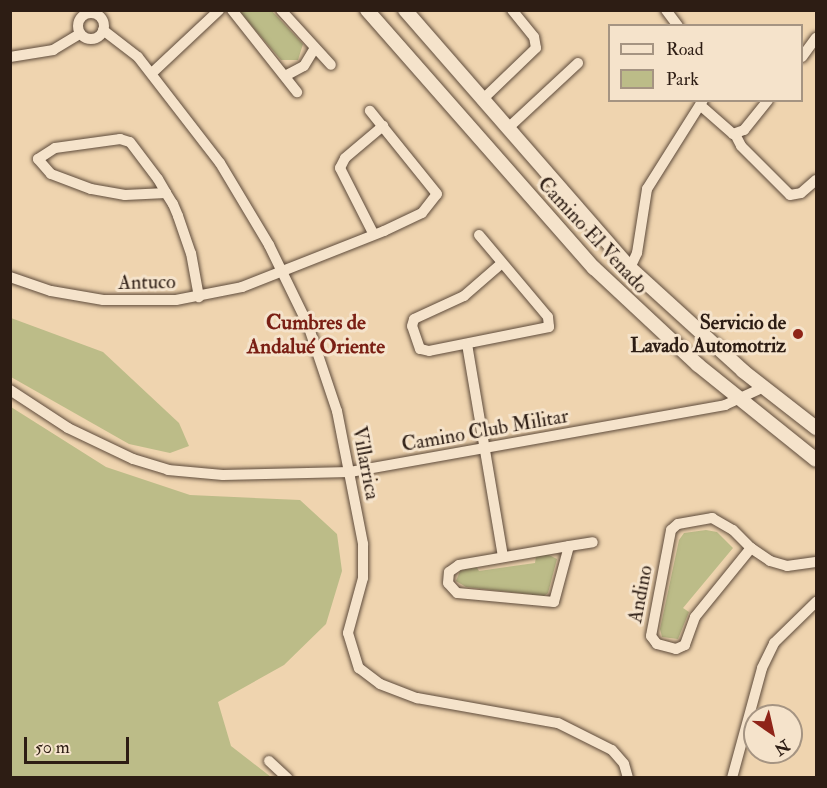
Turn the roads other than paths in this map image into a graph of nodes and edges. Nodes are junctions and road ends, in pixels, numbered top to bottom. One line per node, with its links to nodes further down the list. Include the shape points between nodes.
1 (219, 10): 17 (street)
2 (232, 10): 18 (street)
3 (281, 10): 12 (street)
4 (367, 10): 39 (street, Camino El Venado, via 594,268)
5 (405, 10): 20 (street, Camino El Venado)
6 (512, 10): 20 (street, via 534,37 536,48)
7 (666, 10): 8 (street)
8 (676, 24)
9 (103, 30): 10 (street, via 91,39); 10 (street, Villarrica, via 101,18 91,12 78,22); 17 (street, Villarrica, via 124,42)
10 (81, 34): 14 (street, via 53,50)
11 (816, 38): 13 (street)
12 (315, 48): 16 (street); 18 (street, via 304,66)
13 (803, 54)
14 (10, 57)
15 (578, 63): 25 (street)
16 (331, 65)
17 (152, 72): 33 (street, Villarrica, via 220,163)
18 (285, 76): 19 (street)
19 (297, 92)
20 (482, 100): 25 (street, Camino El Venado)
21 (766, 102): 26 (street, via 744,130)
22 (702, 103): 26 (street); 32 (street, via 647,189)
23 (370, 111): 24 (street)
24 (383, 126): 29 (street, via 345,158 340,168); 29 (street, Antuco, via 437,194 422,213)
25 (507, 129): 32 (street, Camino El Venado)
26 (735, 134): 27 (street, via 741,146 790,195 801,193)
27 (816, 180)
28 (166, 193): 28 (street, via 125,140 55,148 38,159 51,174 91,189 124,195); 35 (street, via 186,236)
29 (373, 233): 33 (street, Antuco)
30 (479, 235): 31 (street)
31 (502, 263): 36 (street, via 550,325 544,330); 36 (street, via 464,296 419,315 412,323 422,351)
32 (630, 268): 37 (street, Camino El Venado)
33 (283, 271): 35 (street, Antuco); 43 (street, Villarrica, via 328,381)
34 (10, 277): 35 (street, Antuco, via 51,291 103,300 152,302)
35 (199, 297)
36 (467, 344): 41 (street)
37 (764, 387): 39 (street, Camino Club Militar); 40 (street, Camino El Venado)
38 (10, 390): 43 (street, Camino Club Militar, via 98,444 168,470 223,475)
39 (740, 400): 41 (street, Camino Club Militar); 42 (street, Camino El Venado)
40 (816, 428)
41 (486, 448): 43 (street, Camino Club Militar); 47 (street)
42 (816, 460)
43 (350, 472): 52 (street, Villarrica, via 364,570 348,639 355,662 365,675 417,698 558,723 612,750)
44 (593, 542): 45 (street)
45 (569, 546): 47 (street); 47 (street, via 554,602 457,593 449,586 449,572 456,567)
46 (751, 548): 46 (street, Andino, via 695,617 685,645 676,649 652,641 673,528 717,519); 48 (street, Andino, via 770,561 787,566)
47 (503, 557)
48 (816, 562)
49 (816, 602): 53 (street, via 774,643 762,668)
50 (269, 761): 51 (street)
51 (287, 777)
52 (628, 777)
53 (732, 777)

